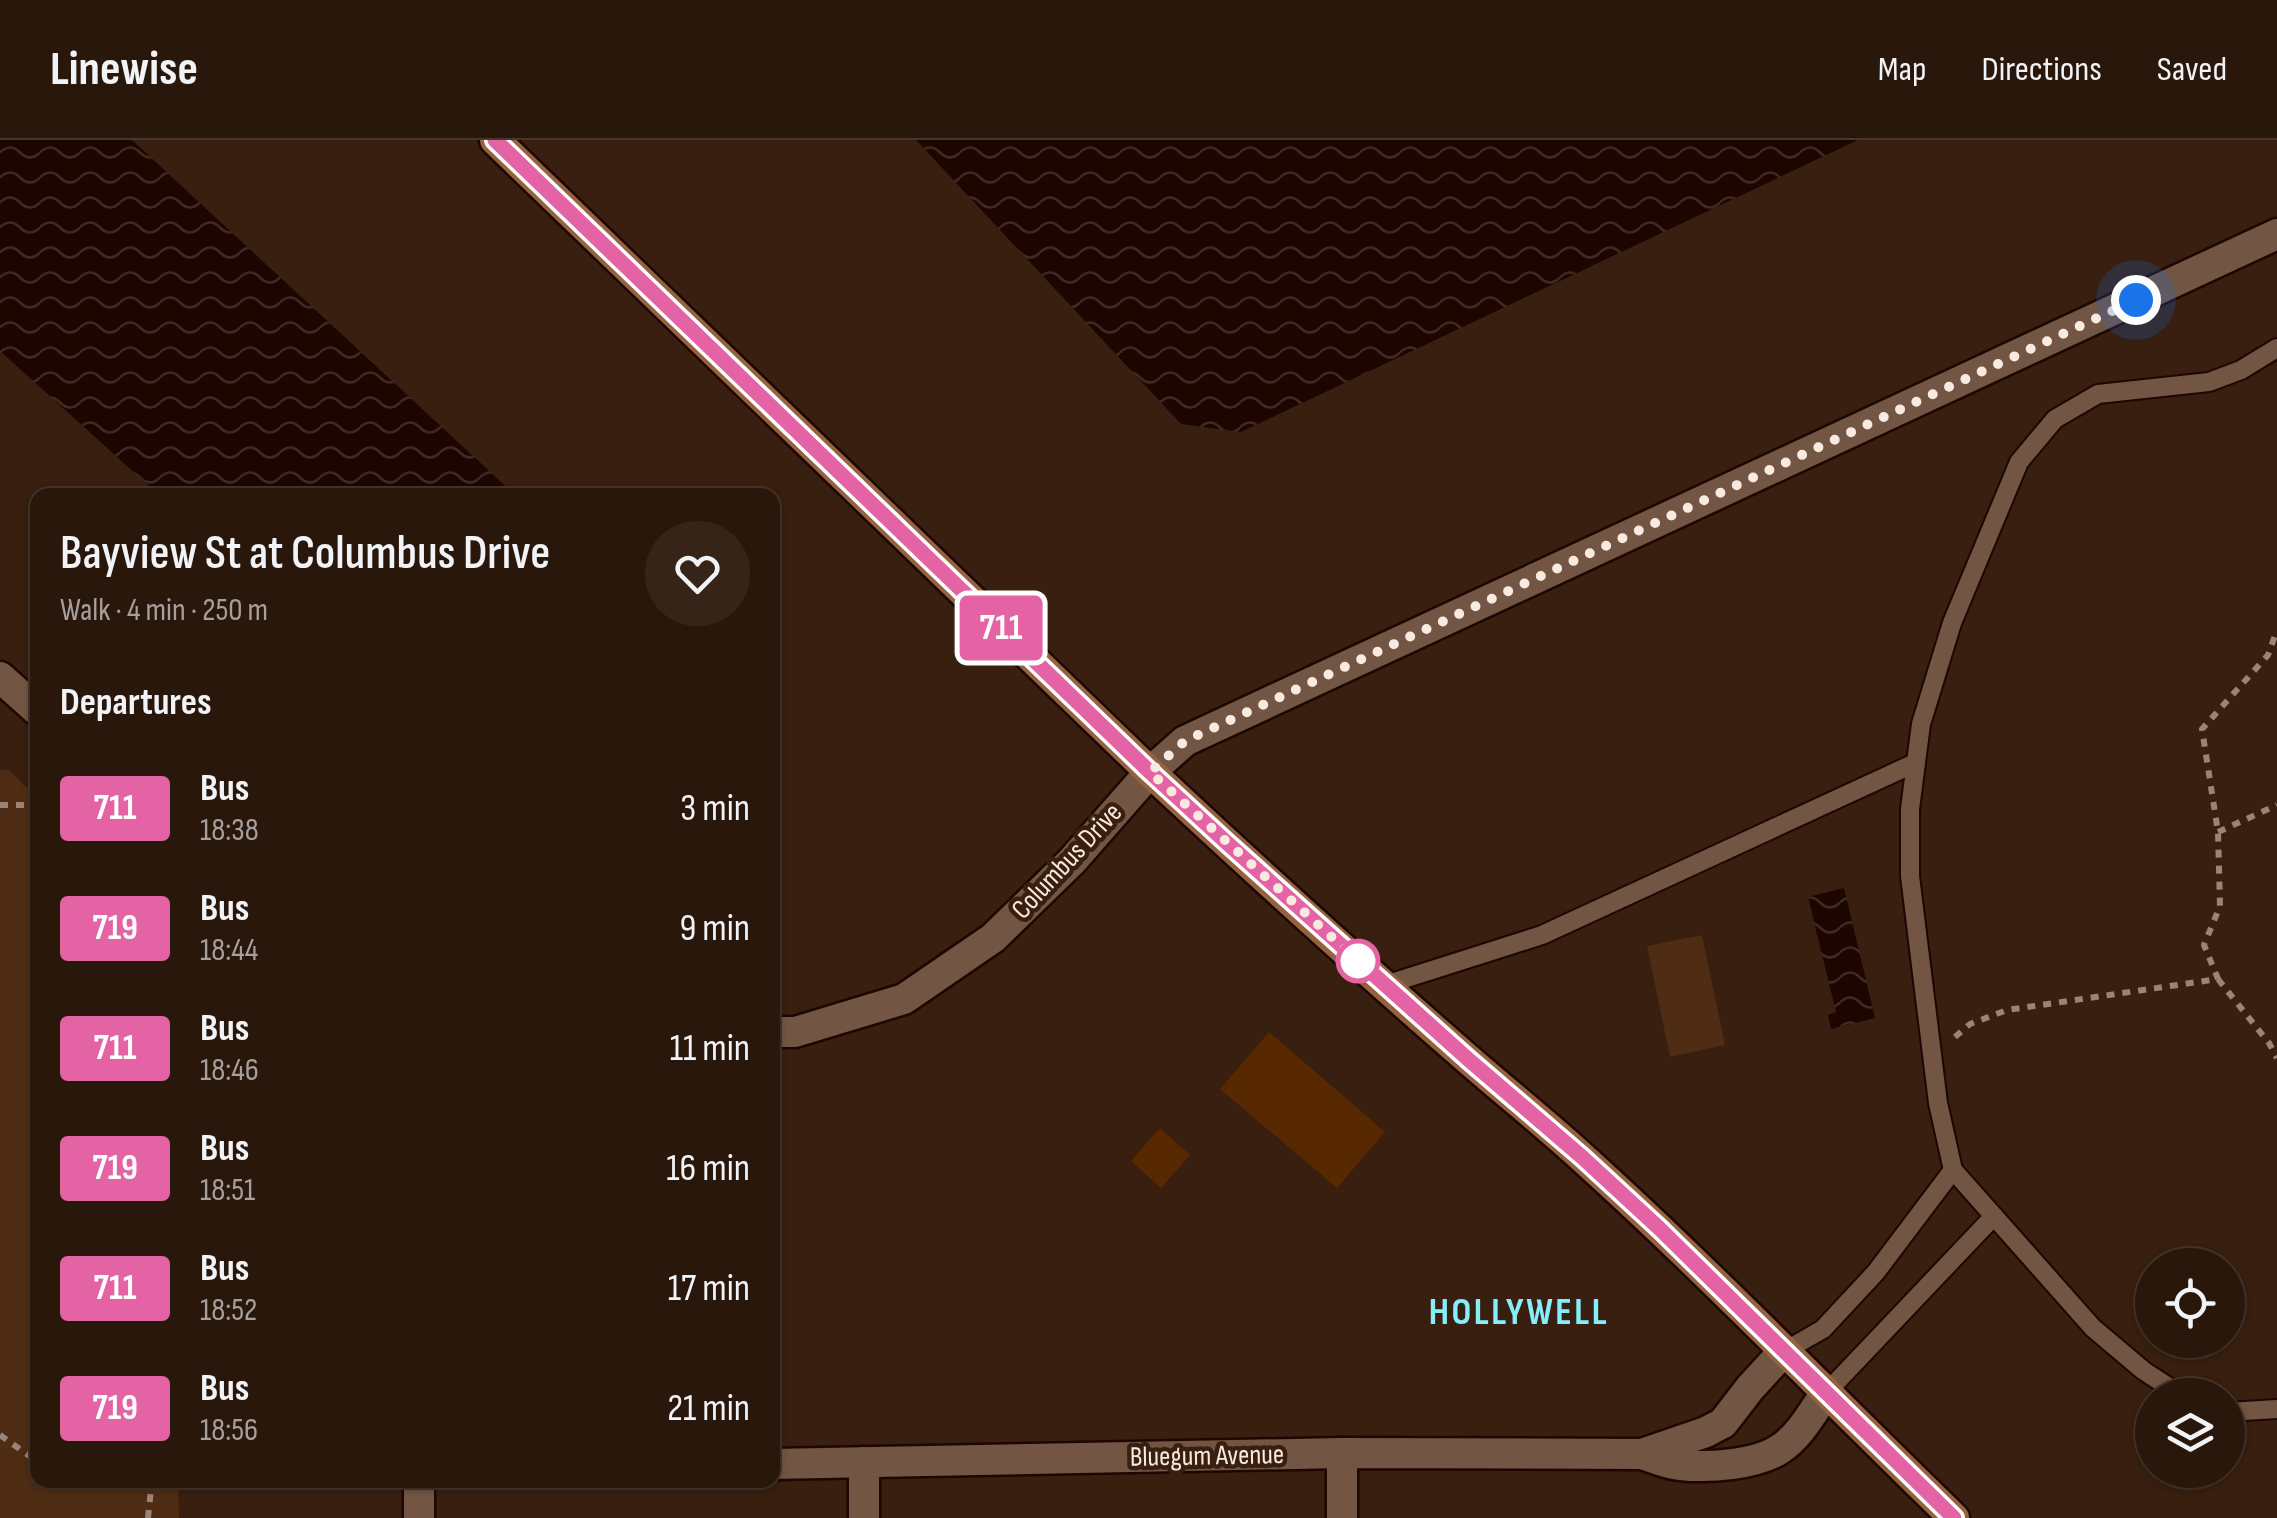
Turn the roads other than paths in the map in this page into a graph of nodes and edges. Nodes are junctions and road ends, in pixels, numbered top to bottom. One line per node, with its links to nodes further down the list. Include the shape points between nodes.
1 (496, 140): 7 (main road)
2 (2277, 234): 7 (street, Columbus Drive, via 1185,741)
3 (2277, 348): 6 (lane, via 2209,382 2098,394 2055,420 2019,462 1952,623)
4 (0, 676): 5 (street)
5 (30, 704)
6 (1914, 763): 8 (lane, via 1542,935); 10 (lane, via 1910,876 1938,1102)
7 (1150, 772): 8 (main road); 9 (street, Columbus Drive, via 994,938 904,1000)
8 (1385, 985): 12 (main road, via 1582,1157)
9 (780, 1032)
10 (1953, 1170): 11 (lane); 12 (lane, via 1823,1330)
11 (1994, 1216): 13 (lane, via 2093,1328); 14 (lane)
12 (1783, 1352): 14 (main road); 18 (street, via 1723,1423)
13 (2156, 1378)
14 (1826, 1394): 18 (street, via 1798,1433 1757,1459 1678,1465); 25 (main road)
15 (2277, 1409): 16 (lane)
16 (2245, 1411)
17 (1342, 1453): 18 (street, Bluegum Avenue); 19 (street, Bluegum Avenue); 24 (street)
18 (1642, 1454)
19 (864, 1462): 20 (street, Bluegum Avenue); 23 (street)
20 (780, 1464)
21 (419, 1488): 22 (street)
22 (419, 1518)
23 (864, 1518)
24 (1342, 1518)
25 (1954, 1518)

